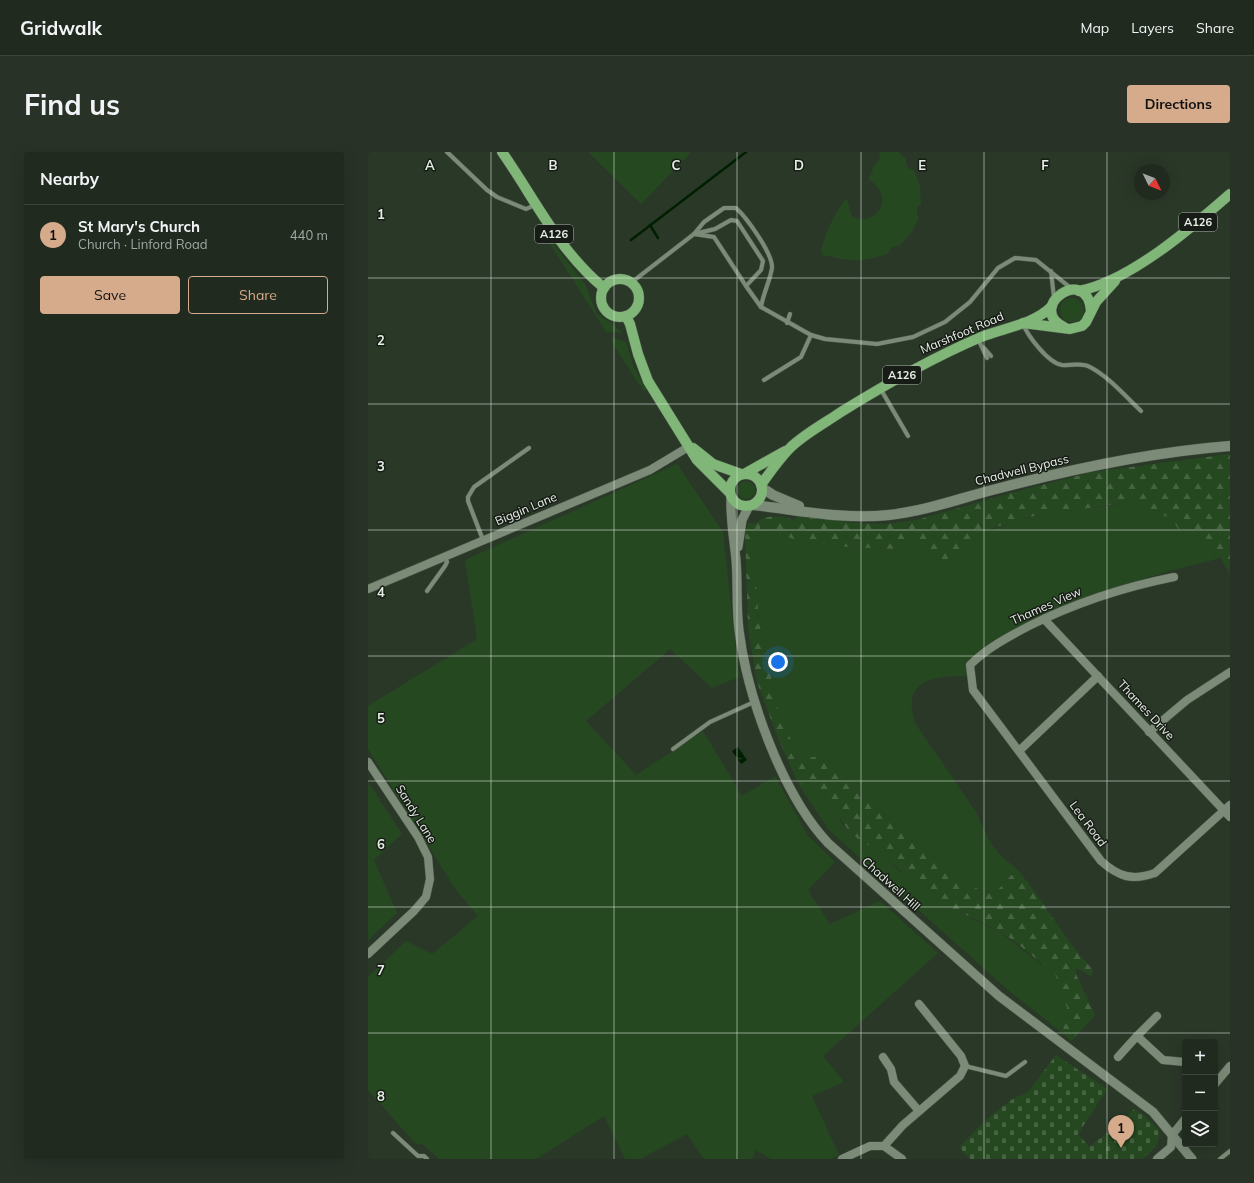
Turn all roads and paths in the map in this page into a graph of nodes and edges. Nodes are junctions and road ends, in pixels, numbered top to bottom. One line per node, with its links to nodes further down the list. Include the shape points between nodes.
1 (447, 152): 4 (lane, via 497,197 526,209)
2 (502, 152): 4 (main road, A126)
3 (1230, 194): 7 (main road, Marshfoot Road / A126, via 1186,231)
4 (535, 205): 10 (main road, A126, via 558,239)
5 (694, 234): 8 (lane); 9 (lane, via 714,237); 9 (lane, via 715,230 731,220 737,221 763,261 761,270); 13 (lane, via 704,222 724,208 736,208 745,216 770,258 772,268)
6 (1051, 271): 11 (lane); 12 (lane); 20 (lane, via 1036,260 1015,258 1006,262 970,302 944,322 913,337 877,344)
7 (1120, 276): 11 (main road, Marshfoot Road / A126, via 1101,285); 14 (main road, Marshfoot Road / A126)
8 (632, 282): 10 (main road, via 622,278 616,279); 16 (main road, via 639,292 639,304)
9 (746, 286): 13 (lane)
10 (604, 288): 16 (main road, via 601,295 604,308 613,316)
11 (1076, 291): 12 (main road, Marshfoot Road / A126, via 1060,294); 14 (main road, via 1088,299)
12 (1053, 304): 18 (main road, Marshfoot Road / A126, via 1043,314); 19 (main road, via 1052,313 1057,323)
13 (761, 307): 17 (lane)
14 (1091, 311): 19 (main road, Marshfoot Road / A126, via 1082,326)
15 (790, 314): 17 (lane)
16 (626, 316): 27 (main road, via 648,381)
17 (787, 323): 20 (lane)
18 (1023, 323): 19 (main road, Marshfoot Road / A126); 21 (main road, Marshfoot Road / A126); 25 (lane, via 1037,345 1053,360 1064,365 1088,366)
19 (1070, 329)
20 (810, 335): 23 (lane, via 801,356)
21 (979, 342): 22 (lane); 24 (main road, Marshfoot Road / A126, via 926,363)
22 (989, 357)
23 (764, 380)
24 (880, 388): 26 (lane); 29 (main road, Marshfoot Road / A126)
25 (1141, 411)
26 (908, 436)
27 (690, 446): 31 (main road, via 712,464); 33 (main road, via 697,460); 36 (street, Biggin Lane, via 650,470)
28 (1230, 446): 35 (main road, Chadwell Bypass, via 1091,466 916,511 858,517)
29 (792, 447): 31 (main road, Marshfoot Road / A126); 32 (main road, Marshfoot Road / A126, via 773,467)
30 (529, 448): 36 (lane, via 474,487 468,497)
31 (743, 474): 32 (main road, via 754,476); 33 (main road, via 732,481)
32 (762, 486): 34 (main road, via 760,499); 35 (main road, Chadwell Bypass, via 789,503)
33 (730, 495): 34 (main road, via 737,504); 38 (street, Chadwell Hill)
34 (751, 506): 35 (main road, Chadwell Bypass); 38 (street, Chadwell Hill, via 742,520)
35 (822, 514)
36 (483, 540): 37 (street, Biggin Lane)
37 (444, 557): 40 (street, Biggin Lane); 41 (lane, via 447,562)
38 (736, 561): 46 (street, Chadwell Hill, via 739,629)
39 (1174, 577): 42 (street, Thames View, via 1071,606)
40 (368, 589)
41 (428, 591)
42 (1044, 619): 44 (street, Thames View, via 981,653 970,665); 45 (street, Thames Drive)
43 (1230, 672): 47 (street, via 1187,700)
44 (971, 676): 49 (street, Lea Road, via 973,690)
45 (1098, 676): 47 (street, Thames Drive); 49 (street)
46 (755, 702): 48 (lane, via 710,722); 67 (street, Chadwell Hill, via 770,744 796,797 828,843 999,996 1153,1112)
47 (1149, 732): 51 (street, Thames Drive)
48 (672, 749)
49 (1019, 751): 51 (street, Lea Road, via 1101,861 1122,876 1141,878 1154,873)
50 (368, 762): 53 (street, Sandy Lane, via 418,837 428,857 430,879 426,897)
51 (1227, 808): 52 (street, Thames Drive)
52 (1230, 817)
53 (368, 954)
54 (919, 1004): 61 (street, via 961,1056)
55 (1157, 1016): 56 (street)
56 (1137, 1036): 58 (street); 60 (street, via 1163,1060)
57 (883, 1057): 64 (street, via 891,1069 894,1082)
58 (1118, 1057)
59 (1025, 1062): 61 (lane, via 1006,1076)
60 (1182, 1062)
61 (965, 1066): 64 (street, via 960,1076)
62 (1230, 1066): 63 (street)
63 (1218, 1080)
64 (919, 1111): 68 (street)
65 (1182, 1123): 67 (street)
66 (393, 1133): 70 (lane, via 418,1156)
67 (1172, 1135): 73 (street, via 1171,1147); 74 (street, Chadwell Hill)
68 (884, 1146): 71 (street, via 870,1146); 72 (street)
69 (1230, 1152): 75 (lane)
70 (427, 1159)
71 (842, 1159)
72 (902, 1159)
73 (1157, 1159)
74 (1192, 1159)
75 (1220, 1159)

